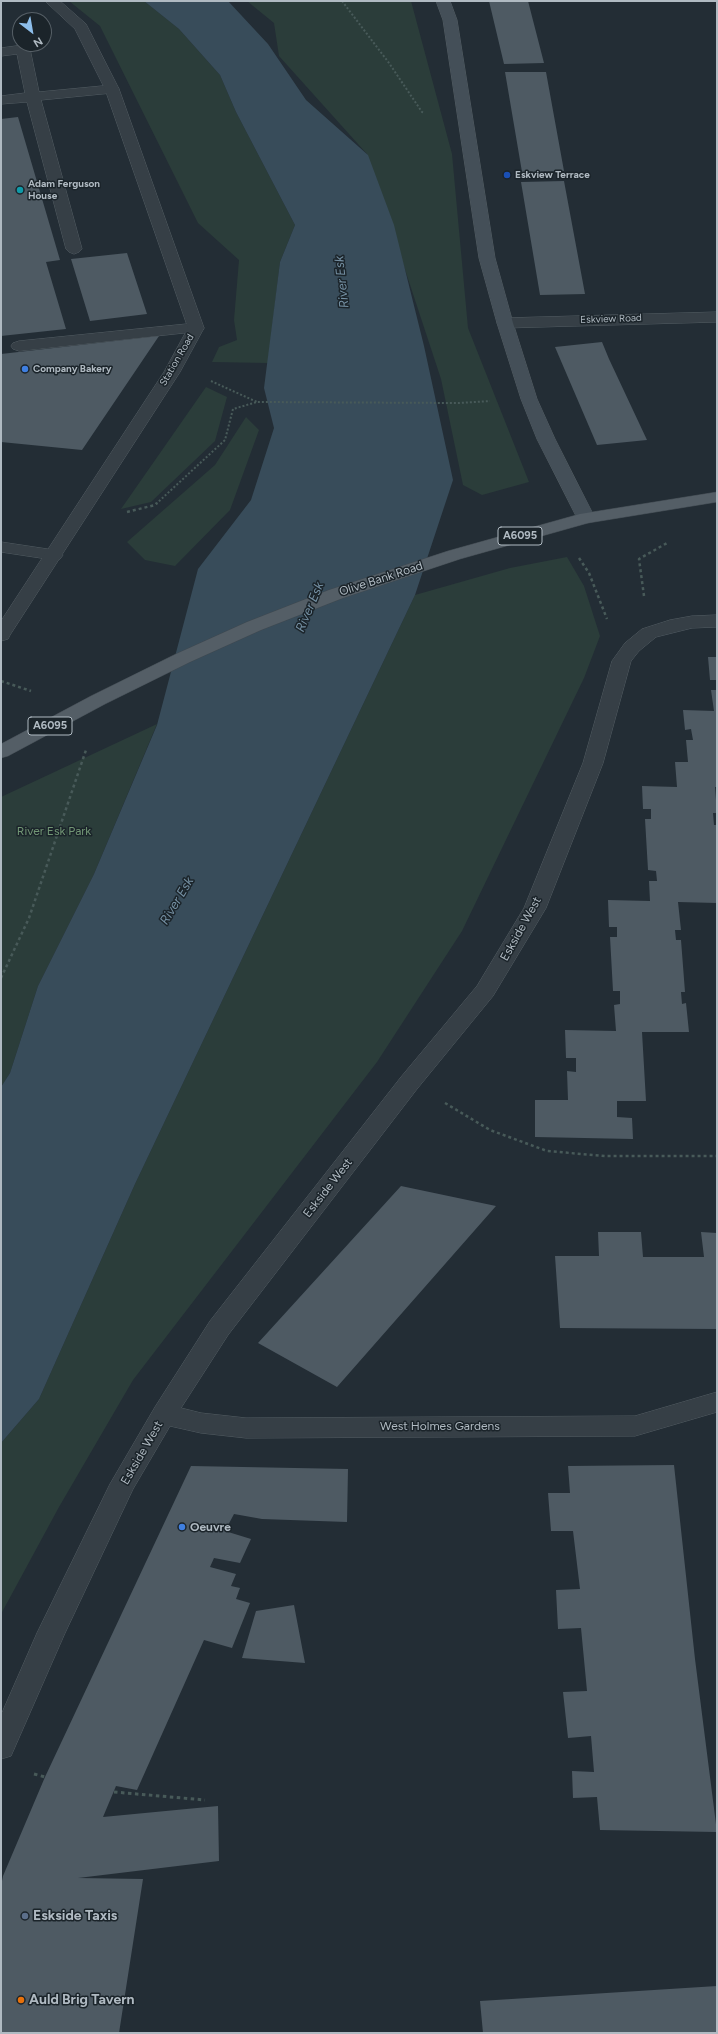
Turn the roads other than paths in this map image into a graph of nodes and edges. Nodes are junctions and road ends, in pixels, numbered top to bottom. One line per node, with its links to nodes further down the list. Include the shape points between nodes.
1 (52, 1): 4 (street, Station Road, via 81,27)
2 (443, 1): 9 (main road, via 450,20 487,258)
3 (1, 52): 5 (street, via 23,49)
4 (112, 90): 5 (street); 10 (street, Station Road)
5 (33, 97): 6 (street); 7 (street)
6 (1, 100)
7 (74, 249)
8 (717, 317): 9 (street, Eskview Road)
9 (505, 323): 13 (main road, via 529,399)
10 (196, 328): 11 (street); 15 (street, Station Road, via 172,372)
11 (19, 346)
12 (717, 497): 13 (main road, Olive Bank Road / A6095)
13 (586, 518): 18 (main road, Olive Bank Road / A6095, via 454,555 336,594 254,626 98,700)
14 (1, 547): 15 (street)
15 (54, 555): 17 (street, Station Road)
16 (717, 621): 20 (street, Eskside West, via 685,623 649,633 632,646 622,661 593,764 535,908 485,991 219,1328)
17 (1, 635)
18 (1, 752)
19 (716, 1405): 20 (street, West Holmes Gardens, via 635,1426 246,1428 201,1423)
20 (164, 1414): 21 (street, Eskside West, via 120,1491)
21 (1, 1747)

